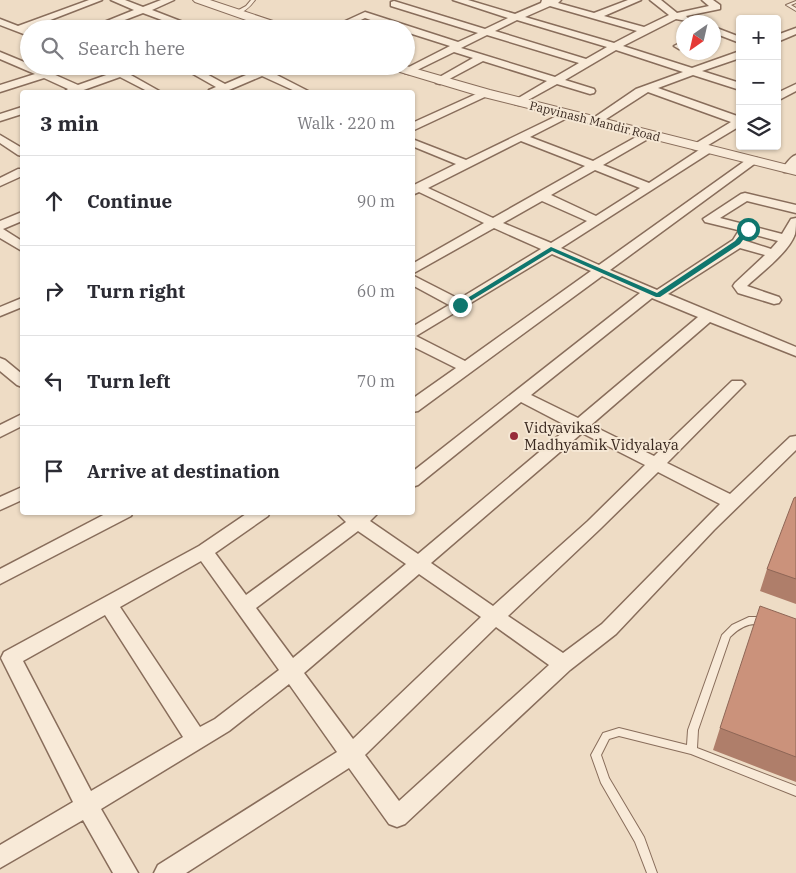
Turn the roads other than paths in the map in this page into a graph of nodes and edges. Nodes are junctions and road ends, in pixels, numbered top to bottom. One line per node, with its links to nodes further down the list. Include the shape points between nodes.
1 (97, 0): 19 (street)
2 (116, 0): 13 (street)
3 (169, 0): 13 (street)
4 (199, 0): 15 (street)
5 (253, 0): 15 (lane, via 248,7)
6 (458, 0): 18 (street)
7 (636, 0): 16 (street)
8 (655, 0): 17 (street)
9 (707, 0): 17 (street, via 717,6)
10 (548, 1): 16 (street); 18 (street)
11 (796, 2): 14 (lane, via 788,5)
12 (394, 4): 29 (street)
13 (143, 10): 20 (street); 21 (street)
14 (796, 10)
15 (236, 13): 22 (street)
16 (594, 16): 27 (street)
17 (675, 16): 27 (street)
18 (514, 18): 29 (street); 34 (street)
19 (50, 20)
20 (116, 20)
21 (171, 20)
22 (257, 20)
23 (354, 20): 24 (street, via 365,15)
24 (378, 20)
25 (0, 22): 26 (street)
26 (20, 30)
27 (645, 30): 34 (street)
28 (796, 31): 32 (street)
29 (486, 32): 35 (street); 41 (street)
30 (415, 33): 35 (street)
31 (721, 33): 33 (street)
32 (781, 37)
33 (736, 39)
34 (614, 46): 41 (street); 45 (street)
35 (456, 48): 39 (street); 44 (street)
36 (0, 55): 40 (street)
37 (20, 56): 40 (street)
38 (736, 56): 45 (street)
39 (480, 58): 54 (street); 55 (street)
40 (11, 60): 42 (street); 43 (street)
41 (585, 62): 55 (street)
42 (0, 64)
43 (20, 64)
44 (415, 68)
45 (695, 72): 56 (street); 59 (street)
46 (415, 73): 54 (street, Papvinash Mandir Road)
47 (41, 75): 60 (street)
48 (46, 75): 61 (street)
49 (118, 75): 61 (street)
50 (123, 75): 62 (street)
51 (201, 75): 58 (street)
52 (255, 75): 58 (street)
53 (268, 75): 64 (street)
54 (440, 81): 66 (street, Papvinash Mandir Road)
55 (554, 81): 65 (street); 68 (street)
56 (736, 86)
57 (796, 87): 67 (street)
58 (225, 88): 63 (street)
59 (648, 88): 72 (street); 73 (street)
60 (0, 89)
61 (78, 90)
62 (152, 90)
63 (219, 90)
64 (298, 90)
65 (590, 91)
66 (485, 93): 68 (street, Papvinash Mandir Road); 75 (street)
67 (781, 96)
68 (519, 102): 70 (street, Papvinash Mandir Road)
69 (20, 111): 71 (street)
70 (567, 114): 73 (street, Papvinash Mandir Road); 77 (street)
71 (0, 118)
72 (736, 120)
73 (596, 121): 76 (street, Papvinash Mandir Road)
74 (736, 124): 80 (street)
75 (415, 127)
76 (649, 134): 80 (street, Papvinash Mandir Road); 84 (street)
77 (521, 137): 83 (street); 84 (street)
78 (0, 138): 81 (street)
79 (415, 143): 83 (street)
80 (702, 148): 82 (street, Papvinash Mandir Road); 88 (street)
81 (20, 152)
82 (753, 160): 85 (street, Papvinash Mandir Road); 105 (street)
83 (466, 164): 89 (street)
84 (595, 166): 88 (street); 90 (street)
85 (793, 166)
86 (20, 173): 87 (street)
87 (0, 182)
88 (649, 187): 93 (street)
89 (416, 190): 95 (street)
90 (542, 196): 93 (street); 95 (street)
91 (796, 209): 97 (street, via 744,196 709,219)
92 (20, 217): 96 (street)
93 (597, 221): 102 (street)
94 (796, 222): 99 (street)
95 (493, 223): 102 (street); 104 (street)
96 (0, 226)
97 (748, 229): 99 (street); 100 (street)
98 (0, 232): 101 (street)
99 (786, 239): 103 (street)
100 (738, 243): 103 (street); 107 (street)
101 (20, 246)
102 (551, 249): 105 (street); 110 (street)
103 (774, 254): 108 (street, via 740,286)
104 (415, 268)
105 (600, 270): 107 (street); 117 (street)
106 (415, 281): 110 (street)
107 (654, 294): 112 (street); 120 (street)
108 (774, 300)
109 (20, 303): 111 (street)
110 (460, 305): 113 (street)
111 (0, 312)
112 (708, 316): 115 (street); 123 (street)
113 (415, 331)
114 (415, 342): 117 (street)
115 (796, 352)
116 (0, 363): 118 (street)
117 (466, 368): 121 (street)
118 (20, 380)
119 (737, 384): 126 (street)
120 (521, 396): 123 (street); 127 (street)
121 (415, 405)
122 (20, 420): 124 (street)
123 (580, 426): 126 (street); 135 (street)
124 (0, 432)
125 (796, 441): 129 (street)
126 (655, 465): 129 (street); 139 (street)
127 (415, 480)
128 (20, 494): 130 (street)
129 (733, 503): 141 (street, via 609,629)
130 (0, 504)
131 (117, 515): 136 (street)
132 (258, 515): 134 (street)
133 (358, 516): 135 (street); 138 (street)
134 (205, 551): 137 (street); 138 (street)
135 (419, 564): 139 (street); 142 (street)
136 (0, 577)
137 (108, 604): 143 (street); 147 (street, via 11,658)
138 (245, 606): 142 (street)
139 (495, 617): 141 (street); 145 (street)
140 (772, 622): 144 (lane, via 753,619 738,624 726,635 693,730)
141 (563, 664): 145 (street, via 397,817)
142 (292, 671): 143 (street); 145 (street)
143 (196, 741): 147 (street)
144 (692, 750): 146 (lane); 151 (lane, via 619,732 606,736 596,756 605,780 640,840)
145 (352, 754): 150 (street)
146 (796, 791)
147 (87, 806): 148 (street); 149 (street)
148 (0, 857)
149 (126, 873)
150 (166, 873)
151 (652, 873)

